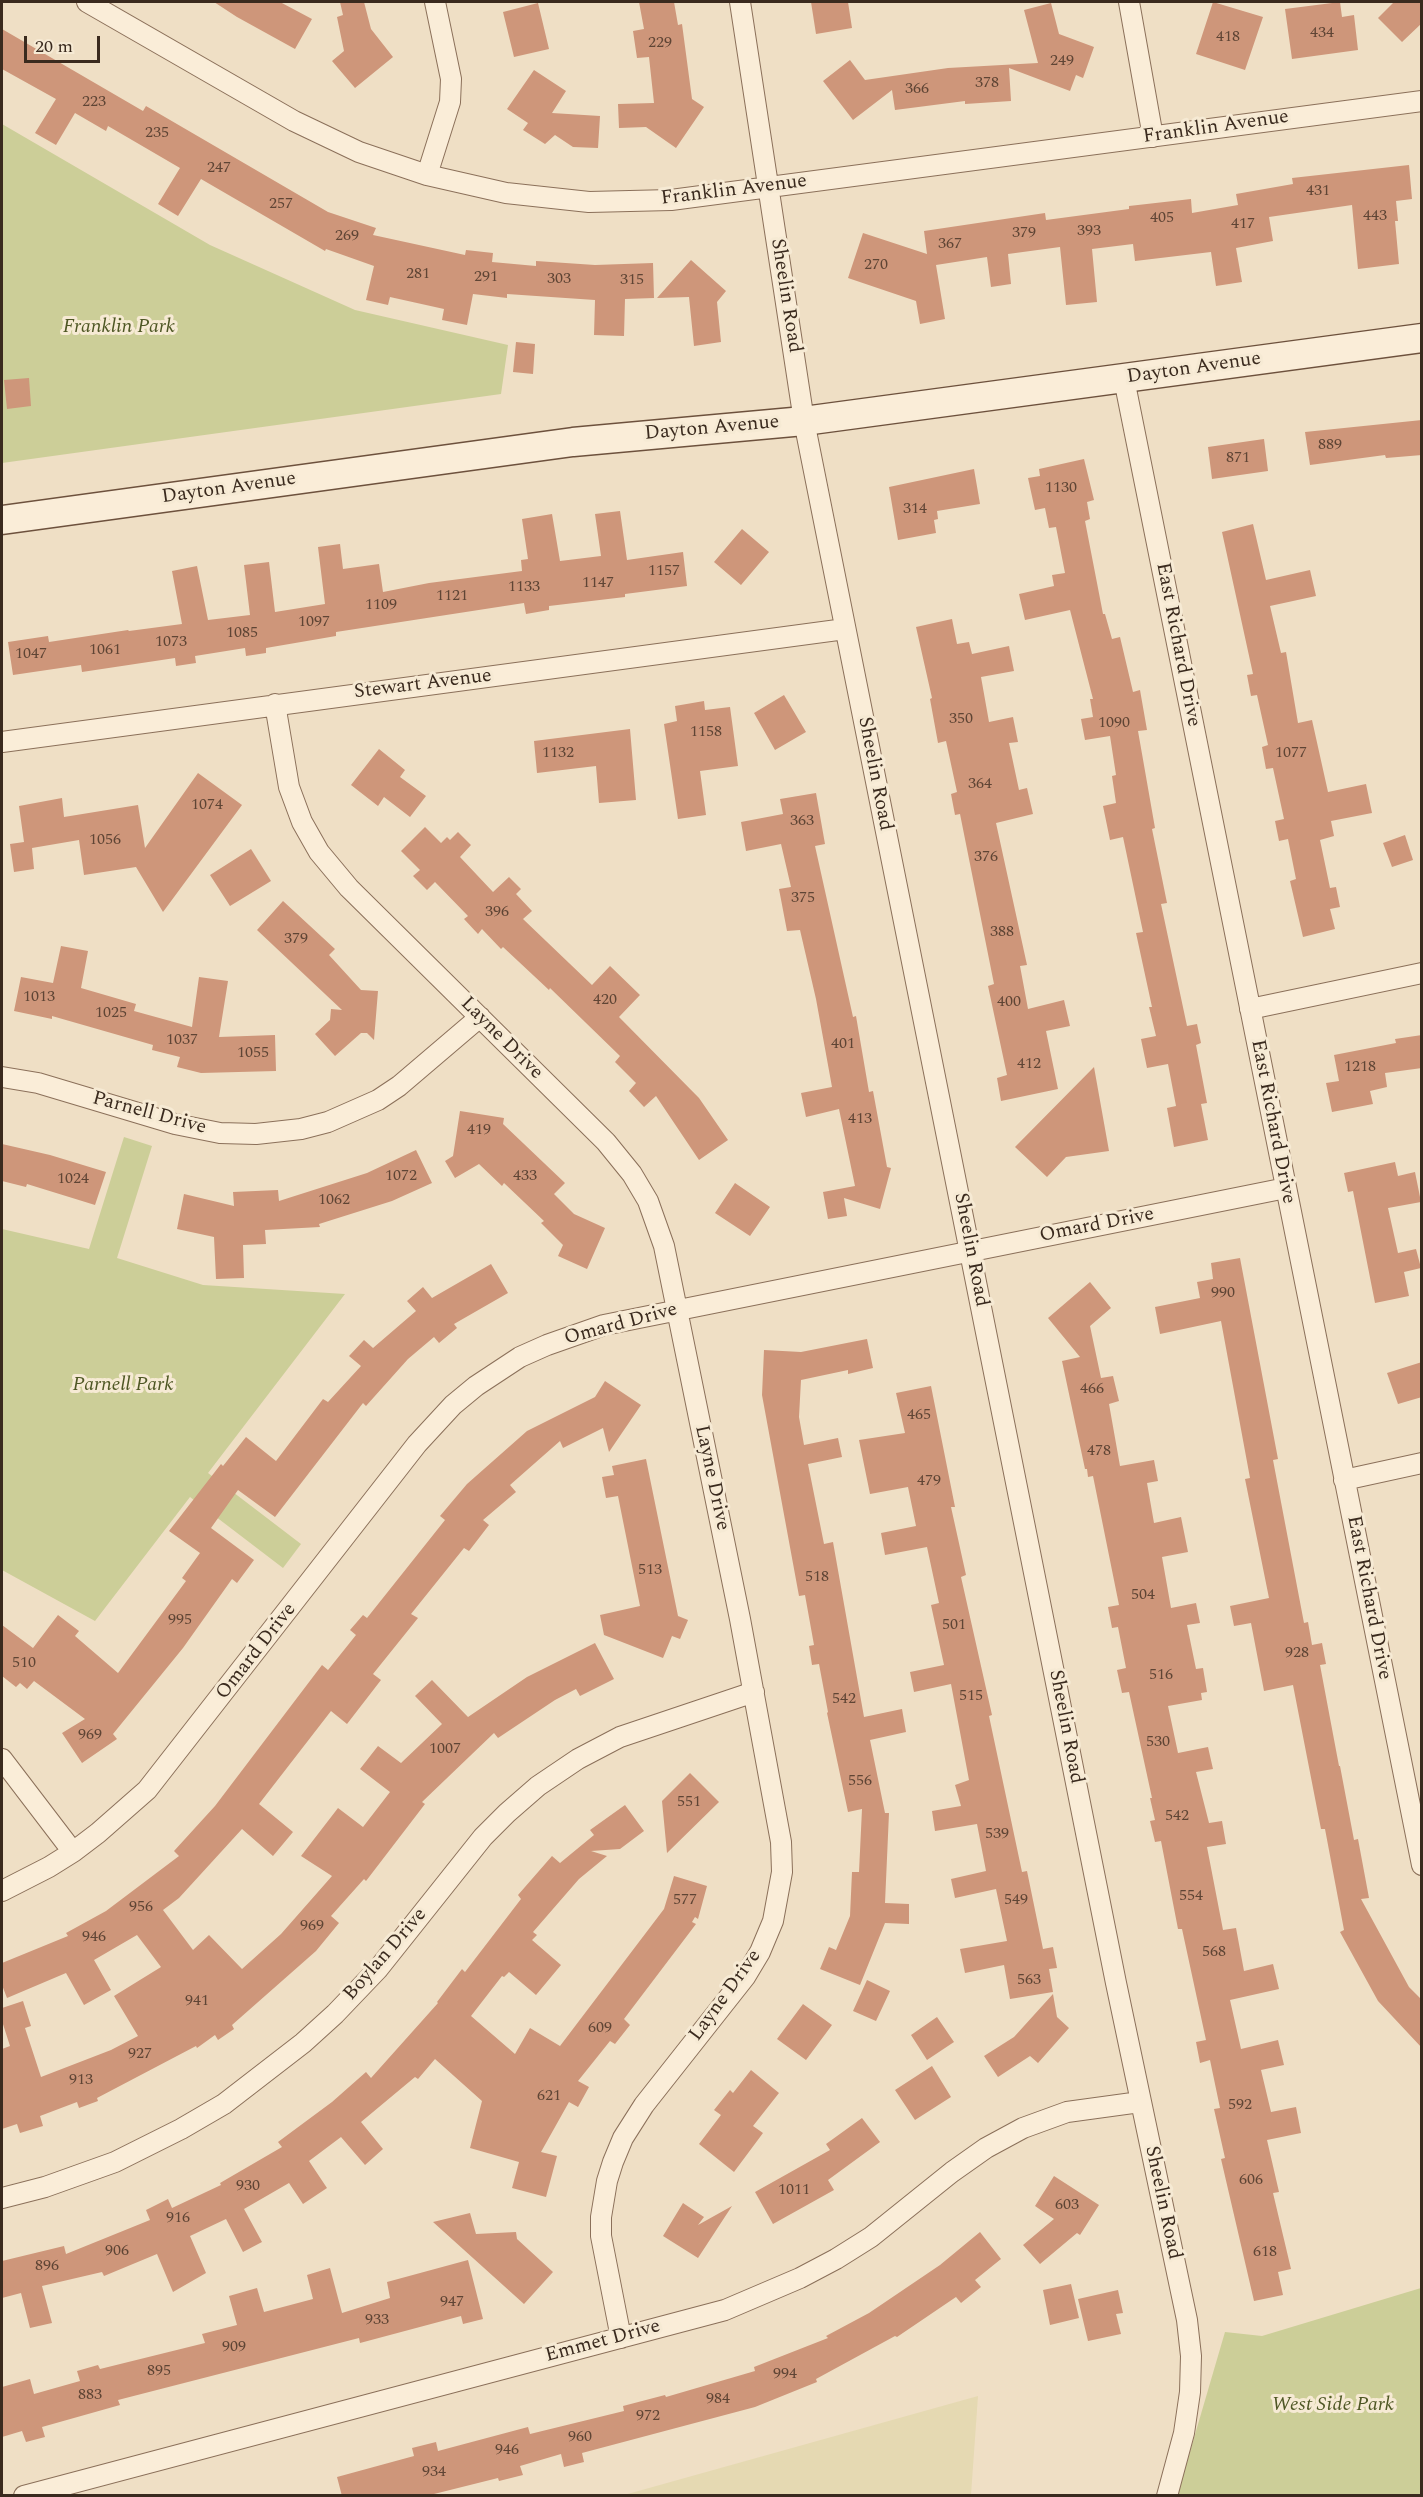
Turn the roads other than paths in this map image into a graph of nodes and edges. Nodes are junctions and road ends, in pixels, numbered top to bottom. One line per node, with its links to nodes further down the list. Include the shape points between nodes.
1 (87, 2): 7 (street, Franklin Avenue, via 310,129 359,152)
2 (435, 2): 7 (street, via 451,79 450,102)
3 (740, 2): 8 (street, Sheelin Road)
4 (1130, 2): 6 (street)
5 (1422, 100): 6 (street, Franklin Avenue)
6 (1153, 137): 8 (street, Franklin Avenue)
7 (427, 175): 8 (street, Franklin Avenue, via 506,193 589,202 671,200)
8 (768, 188): 11 (street, Sheelin Road)
9 (1422, 338): 10 (main road, Dayton Avenue)
10 (1124, 379): 11 (main road, Dayton Avenue); 17 (street, East Richard Drive)
11 (804, 421): 12 (main road, Dayton Avenue, via 573,442); 13 (street, Sheelin Road)
12 (2, 520)
13 (845, 629): 14 (street, Stewart Avenue); 21 (street, Sheelin Road)
14 (275, 704): 15 (street, Stewart Avenue); 18 (street, Layne Drive, via 289,787 319,852 349,888)
15 (2, 742)
16 (1422, 973): 17 (street)
17 (1250, 1009): 20 (street, East Richard Drive)
18 (480, 1017): 19 (street, Parnell Drive, via 378,1100 328,1122 267,1133 220,1132 175,1124 38,1083); 22 (street, Layne Drive, via 606,1142 632,1173 660,1231)
19 (2, 1077)
20 (1286, 1188): 21 (street, Omard Drive); 24 (street, East Richard Drive)
21 (970, 1251): 22 (street, Omard Drive); 31 (street, Sheelin Road)
22 (677, 1310): 25 (street, Layne Drive); 28 (street, Omard Drive, via 604,1325 547,1345 512,1363 453,1405 417,1443 163,1772 109,1824)
23 (1422, 1463): 24 (street)
24 (1344, 1480): 27 (street, East Richard Drive)
25 (754, 1692): 32 (street, Boylan Drive, via 620,1737 538,1786 483,1838 378,1969 335,2014 288,2056 224,2103 115,2162); 33 (street, Layne Drive, via 781,1842 778,1902 760,1952 644,2105 613,2162 601,2217 601,2236)
26 (2, 1760): 28 (street)
27 (1414, 1789): 29 (street, East Richard Drive)
28 (72, 1852): 30 (street, Omard Drive)
29 (1422, 1865)
30 (2, 1891)
31 (1140, 2102): 33 (street, Emmet Drive, via 1067,2112 1023,2128 952,2172 871,2237 801,2278 725,2310); 35 (street, Sheelin Road, via 1187,2320 1191,2356 1184,2433)
32 (2, 2199)
33 (621, 2337): 34 (street, Emmet Drive)
34 (24, 2496)
35 (1167, 2496)

